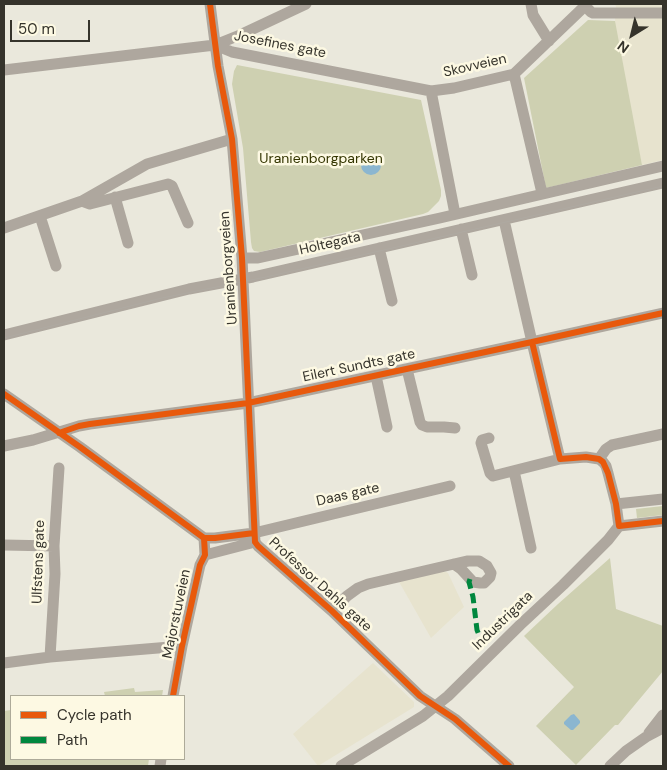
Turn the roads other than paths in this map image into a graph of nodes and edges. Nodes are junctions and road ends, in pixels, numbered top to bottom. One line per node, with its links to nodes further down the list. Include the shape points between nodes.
1 (210, 4): 7 (street, Uranienborgveien)
2 (306, 4): 7 (street)
3 (531, 4): 6 (street, via 533,15)
4 (586, 5): 5 (street, via 593,13); 6 (street, Skovveien)
5 (662, 13)
6 (548, 41): 9 (street, Skovveien)
7 (215, 45): 8 (street, Josefines gate); 10 (street, Josefines gate, via 232,52); 11 (street, Uranienborgveien)
8 (4, 70)
9 (514, 74): 10 (street, Skovveien); 14 (street)
10 (431, 91): 17 (street)
11 (232, 139): 16 (street, via 147,164); 25 (street, Uranienborgveien)
12 (663, 166): 14 (street, Holtegata)
13 (663, 183): 19 (street, Holtegata)
14 (542, 193): 17 (street, Holtegata)
15 (115, 198): 16 (street, via 90,204); 20 (street, via 170,184); 23 (street)
16 (82, 201): 18 (street)
17 (455, 214): 25 (street, Holtegata, via 258,258)
18 (40, 216): 21 (street); 26 (street)
19 (504, 220): 22 (street, Holtegata); 32 (street)
20 (188, 223)
21 (4, 228)
22 (462, 230): 24 (street, Holtegata); 27 (street)
23 (128, 243)
24 (379, 248): 28 (street, Holtegata); 29 (street)
25 (242, 258): 28 (street, Uranienborgveien)
26 (56, 266)
27 (472, 274)
28 (243, 278): 31 (street, Holtegata); 36 (street, Uranienborgveien)
29 (392, 301)
30 (663, 313): 32 (street, Eilert Sundts gate)
31 (4, 335)
32 (532, 342): 33 (street, Eilert Sundts gate); 43 (street)
33 (407, 369): 34 (street, Eilert Sundts gate); 38 (street, via 422,425)
34 (376, 376): 36 (street, Eilert Sundts gate); 37 (street)
35 (4, 394): 39 (street)
36 (248, 403): 39 (street, Eilert Sundts gate, via 90,424); 53 (street, Uranienborgveien)
37 (387, 428)
38 (455, 428)
39 (59, 433): 42 (street, Eilert Sundts gate); 52 (street)
40 (663, 434): 44 (street, via 612,445)
41 (489, 438): 46 (street, via 482,440 481,444 492,476)
42 (4, 446)
43 (560, 459): 44 (street); 46 (street)
44 (599, 459): 49 (street, via 606,466)
45 (59, 468): 55 (street, Ulfstens gate)
46 (514, 471): 56 (street)
47 (450, 486): 53 (street, Daas gate)
48 (663, 499): 49 (street)
49 (616, 504): 51 (street)
50 (663, 521): 51 (street)
51 (619, 526): 64 (street, Industrigata, via 570,578)
52 (204, 538): 53 (street, Professor Dahls gate); 57 (street, Majorstuveien)
53 (254, 538): 57 (street, Professor Dahls gate); 59 (street, Professor Dahls gate, via 258,546)
54 (4, 545): 55 (street)
55 (54, 546): 61 (street, Ulfstens gate, via 56,574)
56 (530, 548)
57 (205, 555): 60 (street, Majorstuveien)
58 (454, 564): 59 (street, via 368,584 347,596)
59 (332, 611): 64 (street, Professor Dahls gate, via 420,696)
60 (182, 646): 61 (street); 63 (street, Majorstuveien)
61 (50, 657): 62 (street)
62 (4, 663)
63 (173, 695)
64 (436, 706): 68 (street, Industrigata); 69 (street, Professor Dahls gate)
65 (663, 715): 67 (street)
66 (663, 728): 67 (street)
67 (646, 738): 70 (street)
68 (341, 766)
69 (509, 766)
70 (610, 766)

